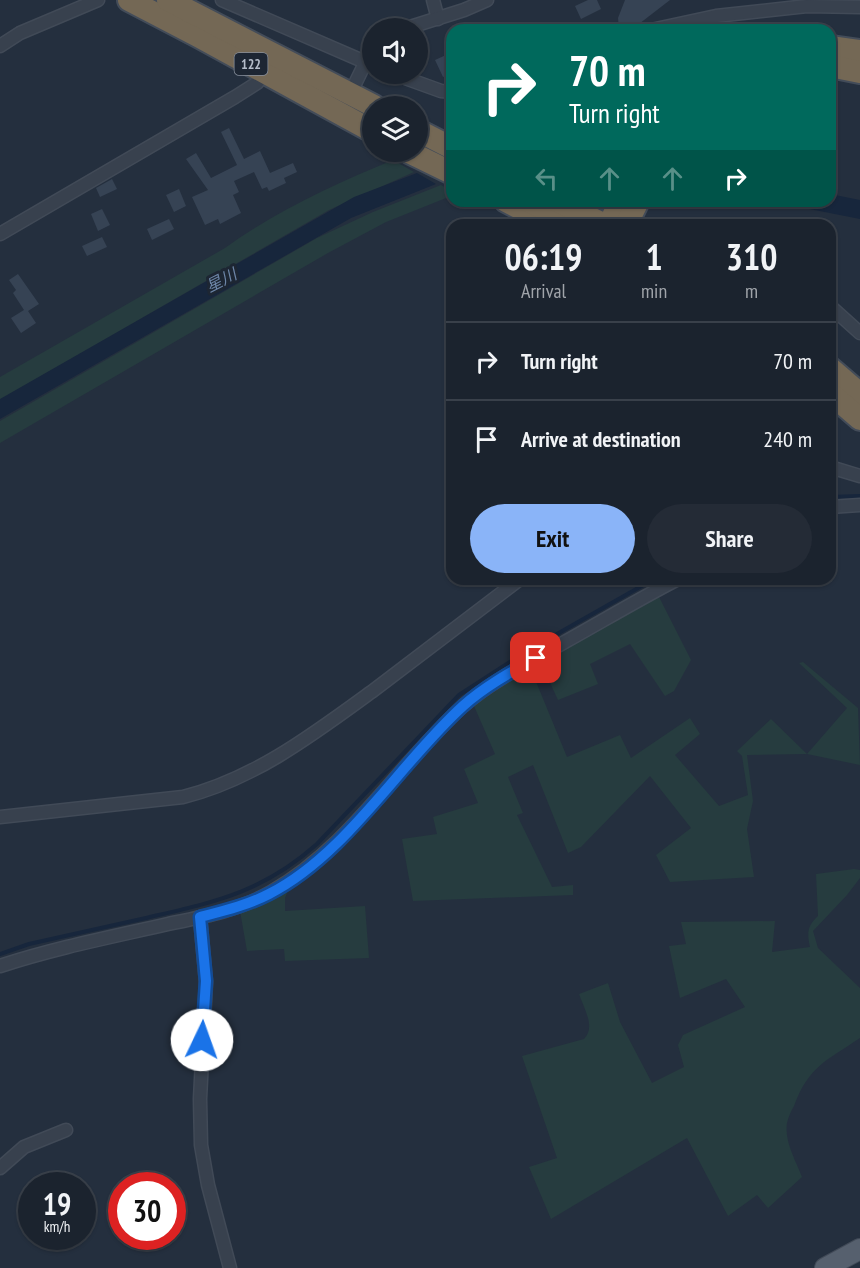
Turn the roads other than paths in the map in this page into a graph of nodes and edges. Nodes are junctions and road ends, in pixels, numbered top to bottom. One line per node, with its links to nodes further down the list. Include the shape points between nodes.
1 (98, 0): 11 (street)
2 (129, 0): 17 (highway, 122)
3 (168, 0): 12 (highway, 122)
4 (222, 0): 15 (street)
5 (433, 0): 8 (street)
6 (487, 0): 8 (street)
7 (860, 7): 10 (street, via 807,6)
8 (438, 19): 9 (street)
9 (428, 22)
10 (679, 24)
11 (0, 45)
12 (258, 46): 22 (highway, 122); 24 (highway, via 298,79)
13 (836, 48): 14 (highway)
14 (860, 51)
15 (362, 60)
16 (836, 67): 18 (highway)
17 (265, 72): 25 (highway, 122); 36 (street, via 235,97)
18 (860, 72)
19 (362, 74): 22 (street)
20 (422, 84): 21 (street)
21 (446, 91)
22 (350, 94): 23 (highway, 122)
23 (362, 100)
24 (362, 114)
25 (362, 125)
26 (428, 145): 28 (highway)
27 (428, 146): 29 (highway)
28 (446, 158)
29 (446, 166)
30 (518, 207): 33 (highway)
31 (540, 207): 34 (highway)
32 (570, 207): 35 (highway)
33 (541, 219)
34 (564, 219)
35 (594, 219)
36 (0, 234)
37 (836, 311): 38 (street)
38 (860, 333)
39 (836, 373): 40 (highway)
40 (860, 394)
41 (836, 398): 42 (highway)
42 (860, 419)
43 (836, 469): 44 (street)
44 (860, 476)
45 (860, 505): 46 (street)
46 (836, 507)
47 (512, 585): 49 (street, via 333,720 231,782 183,797)
48 (667, 585): 50 (street, via 522,666 464,706 340,839 292,880 269,894)
49 (0, 817)
50 (200, 917): 51 (street); 55 (street, via 206,981 201,1145)
51 (0, 966)
52 (66, 1130): 53 (street, via 24,1147)
53 (0, 1168)
54 (860, 1249): 56 (main road)
55 (230, 1268)
56 (825, 1268)

